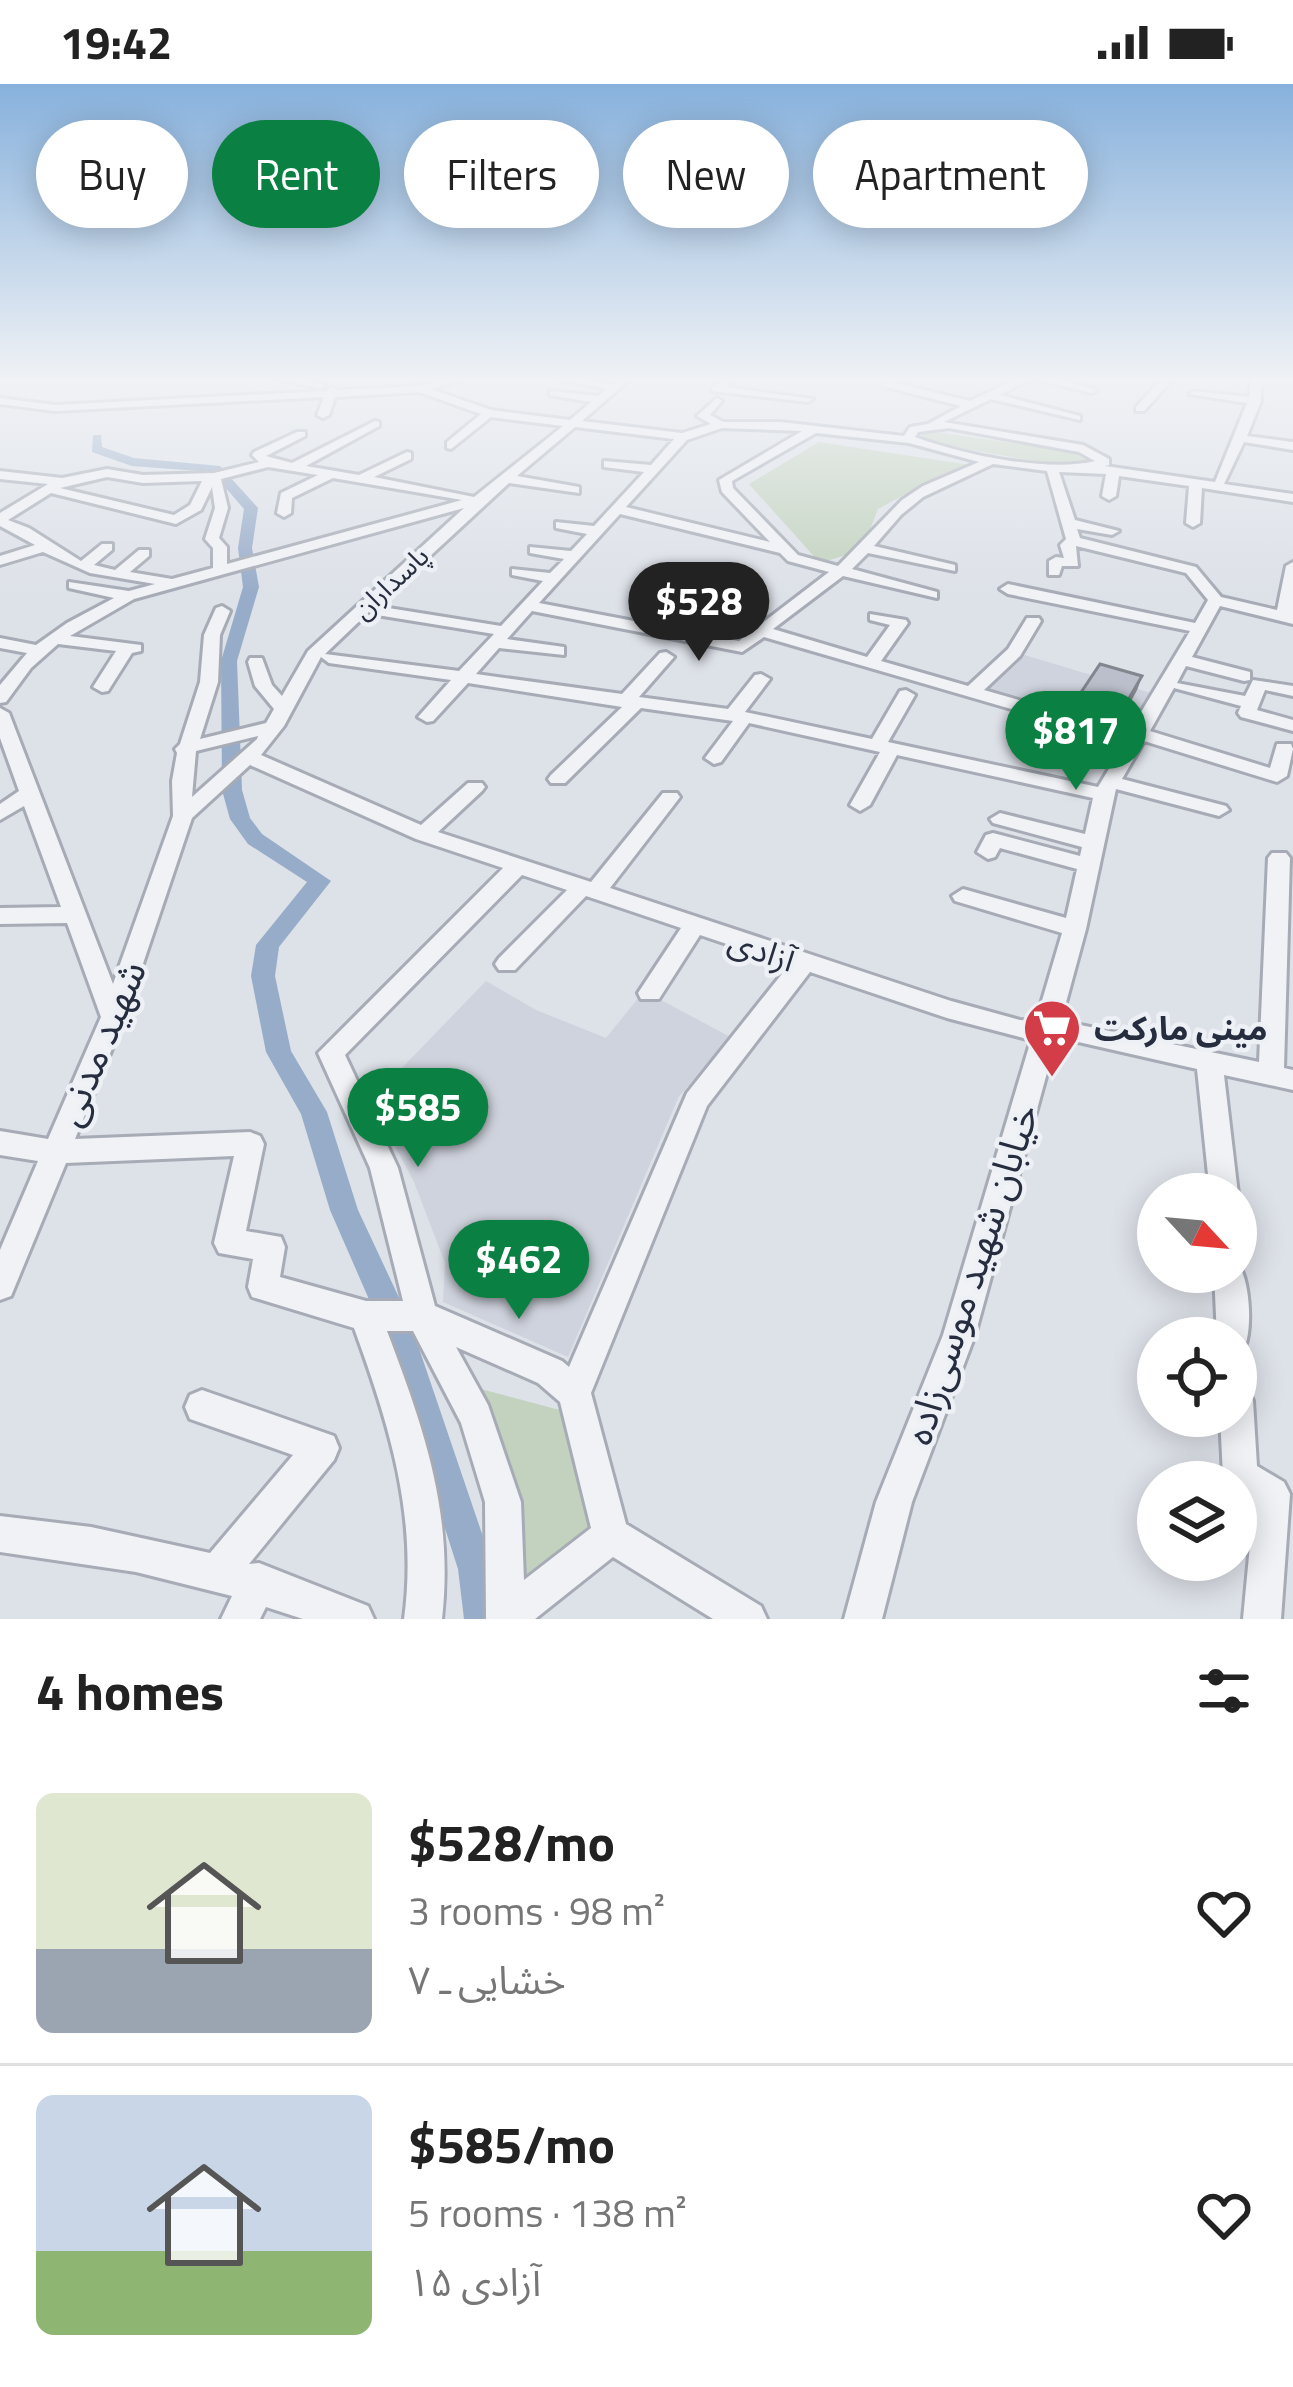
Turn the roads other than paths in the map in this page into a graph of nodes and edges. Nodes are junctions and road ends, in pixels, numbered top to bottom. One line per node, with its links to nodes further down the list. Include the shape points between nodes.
1 (267, 451): 12 (street, via 258,455)
2 (325, 451): 14 (street)
3 (541, 451): 23 (street, پاسداران)
4 (671, 451): 16 (street)
5 (776, 451): 46 (street, via 725,480)
6 (960, 451): 10 (street)
7 (1063, 451): 11 (street)
8 (1235, 451): 25 (street)
9 (407, 456): 22 (street)
10 (994, 458): 15 (street); 44 (street, via 917,495)
11 (1095, 461): 15 (street); 17 (street); 25 (street)
12 (268, 463): 14 (street); 20 (street)
13 (608, 464): 16 (street)
14 (296, 466): 18 (street)
15 (1052, 467): 35 (street)
16 (654, 469): 32 (street)
17 (1113, 471): 24 (street); 29 (street)
18 (334, 473): 22 (street); 33 (street, via 286,496)
19 (0, 476): 26 (street)
20 (212, 477): 26 (street, via 107,473); 26 (street, via 196,507 176,520); 51 (street, via 223,493 212,539)
21 (453, 477): 27 (street)
22 (364, 478): 27 (street)
23 (510, 479): 28 (street); 31 (street, پاسداران)
24 (1196, 483): 25 (street); 36 (street)
25 (1225, 484): 30 (street)
26 (56, 485): 34 (street)
27 (436, 490): 31 (street)
28 (574, 490)
29 (1109, 496)
30 (1293, 498)
31 (481, 499): 51 (street); 66 (street, پاسداران, via 482,513); 83 (street, پاسداران, via 314,655)
32 (617, 509): 38 (street); 46 (street)
33 (284, 513)
34 (0, 522): 42 (street, via 21,526)
35 (1073, 524): 39 (street); 41 (street)
36 (1193, 524)
37 (561, 525): 38 (street)
38 (597, 531): 48 (street)
39 (1112, 531)
40 (1046, 542): 41 (street)
41 (1070, 543): 56 (street, via 1073,562 1055,561); 64 (street, via 1191,570)
42 (46, 546): 49 (street); 50 (street)
43 (106, 547): 50 (street)
44 (862, 547): 53 (street); 55 (street)
45 (536, 550): 48 (street)
46 (787, 550): 55 (street)
47 (143, 554): 57 (street)
48 (573, 556): 58 (street)
49 (0, 561)
50 (85, 565): 57 (street)
51 (225, 566): 59 (street)
52 (1293, 566): 69 (street)
53 (950, 568)
54 (517, 572): 58 (street)
55 (838, 572): 62 (street); 72 (street)
56 (1054, 572)
57 (118, 575): 59 (street)
58 (553, 578): 65 (street)
59 (173, 582): 63 (street)
60 (74, 585): 63 (street)
61 (1008, 589): 71 (street)
62 (932, 595)
63 (129, 596): 74 (street)
64 (1216, 600): 69 (street); 71 (street, خیابان شهید موسی‌زاده)
65 (528, 606): 72 (street, via 742,647); 73 (street)
66 (377, 610): 73 (street); 79 (street, پاسداران)
67 (223, 611): 103 (street, via 206,638 210,671)
68 (876, 617): 82 (street, via 900,623)
69 (1288, 618)
70 (1033, 621): 90 (street)
71 (1201, 629): 80 (street, خیابان شهید موسی‌زاده)
72 (760, 631): 82 (street)
73 (499, 636): 77 (street); 84 (street)
74 (55, 639): 76 (street); 87 (street, via 131,647)
75 (0, 643): 76 (street)
76 (39, 651): 85 (street)
77 (558, 651)
78 (666, 657): 94 (street)
79 (329, 658): 83 (street, پاسداران); 84 (street)
80 (1184, 660): 89 (street); 100 (street, خیابان شهید موسی‌زاده)
81 (256, 662): 97 (street)
82 (871, 663): 90 (street)
83 (304, 675): 97 (street, پاسداران)
84 (464, 676): 94 (street); 98 (street)
85 (5, 678): 93 (street)
86 (761, 679): 96 (street)
87 (102, 687)
88 (1182, 687): 89 (street)
89 (1251, 687): 91 (street); 99 (street, via 1247,712)
90 (974, 690): 100 (street)
91 (1293, 692)
92 (905, 695): 101 (street)
93 (0, 698)
94 (630, 703): 96 (street); 106 (street)
95 (0, 713): 110 (street)
96 (739, 716): 101 (street); 104 (street)
97 (279, 717): 103 (street); 105 (street, پاسداران)
98 (427, 717)
99 (1293, 726)
100 (1135, 736): 107 (street); 109 (street, خیابان شهید موسی‌زاده)
101 (885, 745): 109 (street); 113 (street)
102 (1284, 748): 107 (street)
103 (184, 749): 114 (street)
104 (714, 758)
105 (244, 761): 114 (street, پاسداران); 117 (street, آزادی)
106 (558, 778)
107 (1285, 778)
108 (476, 787): 117 (street)
109 (1107, 788): 115 (street); 119 (street, خیابان شهید موسی‌زاده)
110 (30, 789): 111 (street); 116 (street); 124 (street)
111 (0, 790)
112 (670, 797): 122 (street)
113 (860, 805)
114 (190, 808): 131 (street, شهید مدنی)
115 (1219, 810)
116 (0, 814)
117 (423, 834): 121 (street, آزادی)
118 (994, 837): 119 (street)
119 (1092, 854): 127 (street, خیابان شهید موسی‌زاده)
120 (1280, 857): 134 (street)
121 (517, 867): 122 (street, آزادی); 140 (street, via 331,1053 384,1168)
122 (588, 890): 126 (street, آزادی); 128 (street)
123 (963, 896): 127 (street)
124 (74, 915): 125 (street); 131 (street)
125 (0, 916)
126 (694, 926): 129 (street, آزادی); 130 (street)
127 (1075, 929): 132 (street, خیابان شهید موسی‌زاده)
128 (507, 964)
129 (803, 964): 132 (street, آزادی, via 1020,1030); 141 (street, via 696,1101)
130 (650, 993)
131 (113, 1017): 136 (street, شهید مدنی)
132 (1046, 1028): 133 (street, آزادی); 152 (street, خیابان شهید موسی‌زاده, via 959,1335 894,1502)
133 (1209, 1061): 134 (street, آزادی); 137 (street)
134 (1282, 1078)
135 (0, 1143): 136 (street)
136 (53, 1152): 138 (street, شهید مدنی); 139 (street, via 250,1144 229,1243 270,1247 263,1287)
137 (1222, 1173)
138 (4, 1270)
139 (366, 1316): 140 (street); 150 (street, via 409,1434 430,1560)
140 (422, 1316): 141 (street, via 550,1372); 145 (street, via 476,1417 503,1502 506,1619)
141 (574, 1394): 145 (street)
142 (202, 1407): 146 (street, via 322,1448)
143 (1238, 1437): 153 (street, via 1240,1476 1272,1494)
144 (0, 1534): 146 (street)
145 (610, 1535): 151 (street)
146 (218, 1572): 147 (street)
147 (259, 1582): 148 (street); 149 (street)
148 (240, 1619)
149 (355, 1619)
150 (423, 1619)
151 (748, 1619)
152 (862, 1619)
153 (1262, 1619)

